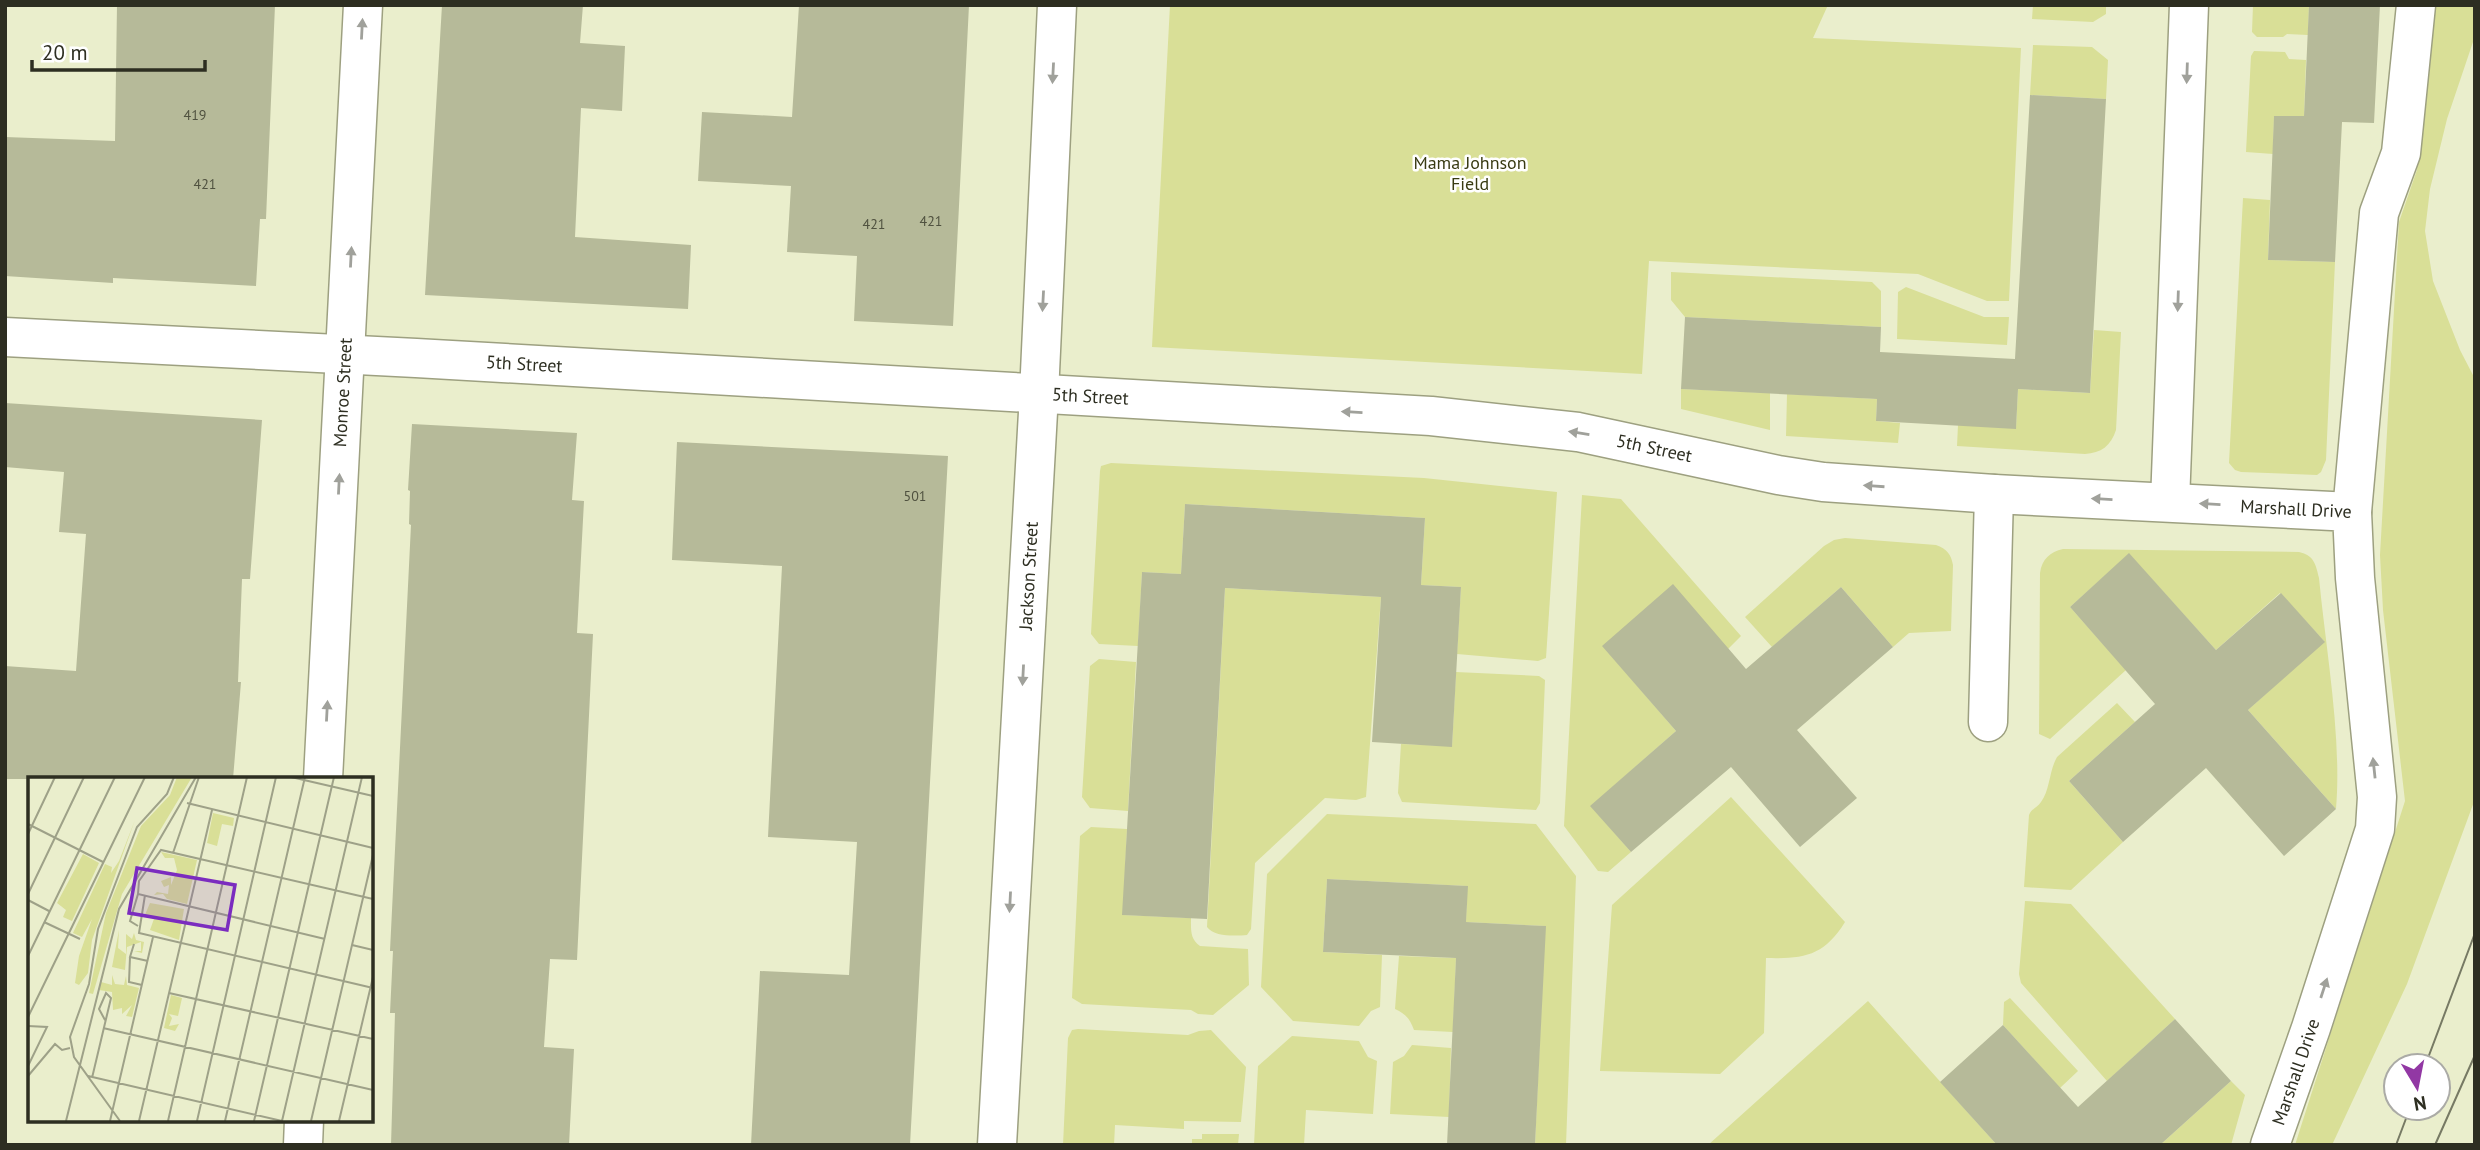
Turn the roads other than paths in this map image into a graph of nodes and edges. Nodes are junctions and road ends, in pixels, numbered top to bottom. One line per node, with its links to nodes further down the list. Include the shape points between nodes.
1 (363, 5): 6 (street, Monroe Street, one-way to 1)
2 (1056, 5): 7 (street, Jackson Street, one-way to 7)
3 (2189, 5): 9 (street, one-way to 9)
4 (2416, 5): 10 (street, via 2401,153 2379,213)
5 (5, 337): 6 (street, 5th Street)
6 (346, 355): 7 (street, 5th Street); 12 (street, Monroe Street, one-way to 6)
7 (1039, 394): 8 (street, 5th Street, one-way to 7, via 1823,482 1578,432 1458,419); 15 (street, Jackson Street, one-way to 15)
8 (1994, 494): 9 (street, 5th Street, one-way to 8); 11 (street)
9 (2170, 502): 10 (street, Marshall Drive, one-way to 9)
10 (2352, 512): 16 (street, Marshall Drive, one-way to 10, via 2375,829 2377,797)
11 (1988, 722)
12 (323, 777)
13 (304, 1122): 14 (street)
14 (303, 1145)
15 (997, 1145)
16 (2270, 1145)

